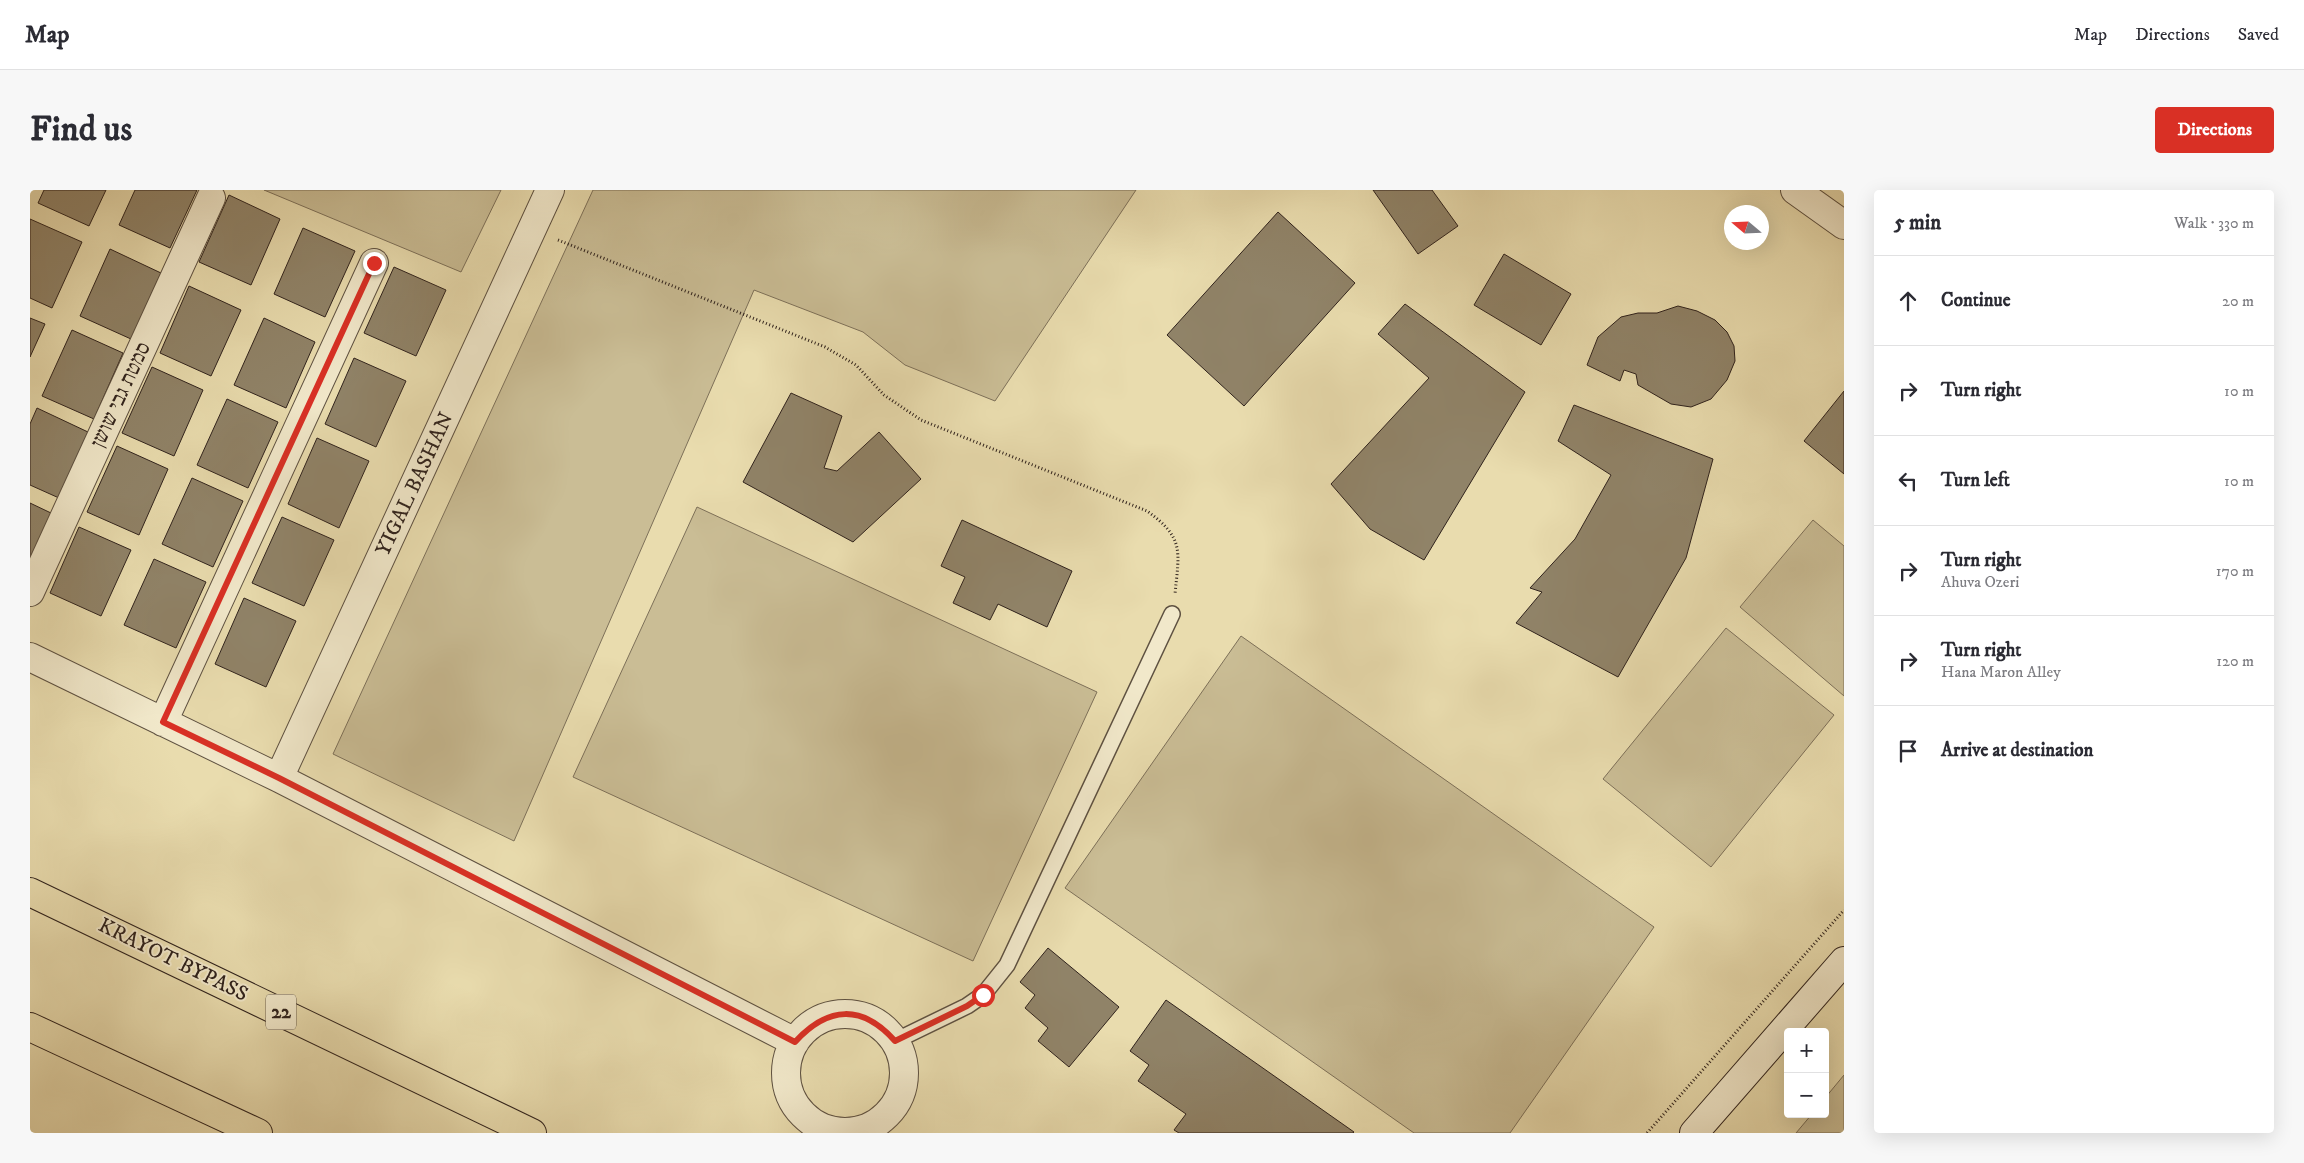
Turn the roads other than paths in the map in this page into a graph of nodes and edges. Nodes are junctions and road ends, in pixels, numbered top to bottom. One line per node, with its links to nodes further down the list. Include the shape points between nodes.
1 (550, 190): 10 (street, YIGAL BASHAN)
2 (1795, 190): 4 (street)
3 (211, 198): 6 (street, סמטת גבי שושן)
4 (1844, 225)
5 (374, 263): 9 (street)
6 (30, 592)
7 (1172, 614): 14 (lane, via 1008,965 983,995 967,1006)
8 (30, 657): 9 (street)
9 (163, 722): 10 (street)
10 (279, 778): 15 (street)
11 (30, 892): 17 (highway, KRAYOT BYPASS / 22)
12 (1844, 961): 18 (street)
13 (30, 1027): 16 (highway)
14 (895, 1041): 15 (street, via 882,1027 864,1017 844,1014 825,1018 808,1027); 15 (street, via 903,1059 904,1080 899,1099 888,1114 872,1126 854,1132 835,1132 816,1126 791,1098 786,1079 788,1060)
15 (795, 1042)
16 (258, 1133)
17 (532, 1133)
18 (1694, 1133)

